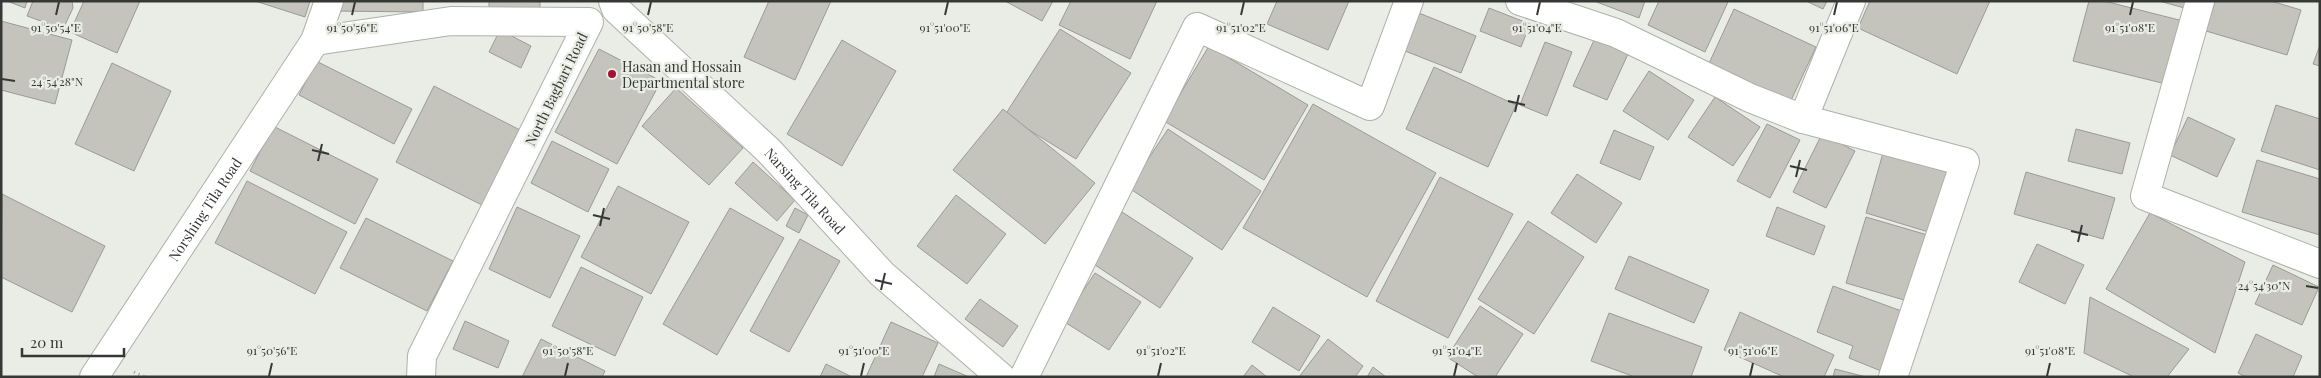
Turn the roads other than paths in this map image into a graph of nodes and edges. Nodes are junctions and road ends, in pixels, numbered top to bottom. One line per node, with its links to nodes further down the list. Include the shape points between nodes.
1 (329, 1): 8 (street, Norshing Tila Road)
2 (1409, 1): 14 (street, via 1370,106 1197,27)
3 (1520, 1): 9 (street, via 1616,34 1750,98)
4 (1851, 1): 9 (street)
5 (2200, 1): 10 (street, via 2145,196)
6 (615, 5): 7 (street); 13 (street, Narsing Tila Road, via 769,151 882,274)
7 (589, 22): 8 (street, North Bagbari Road, via 451,21); 12 (street, North Bagbari Road, via 422,356)
8 (315, 41): 11 (street, Norshing Tila Road)
9 (1804, 119): 15 (street, via 1965,162)
10 (2320, 264)
11 (94, 377)
12 (421, 377)
13 (1001, 377)
14 (1024, 377)
15 (1893, 377)

